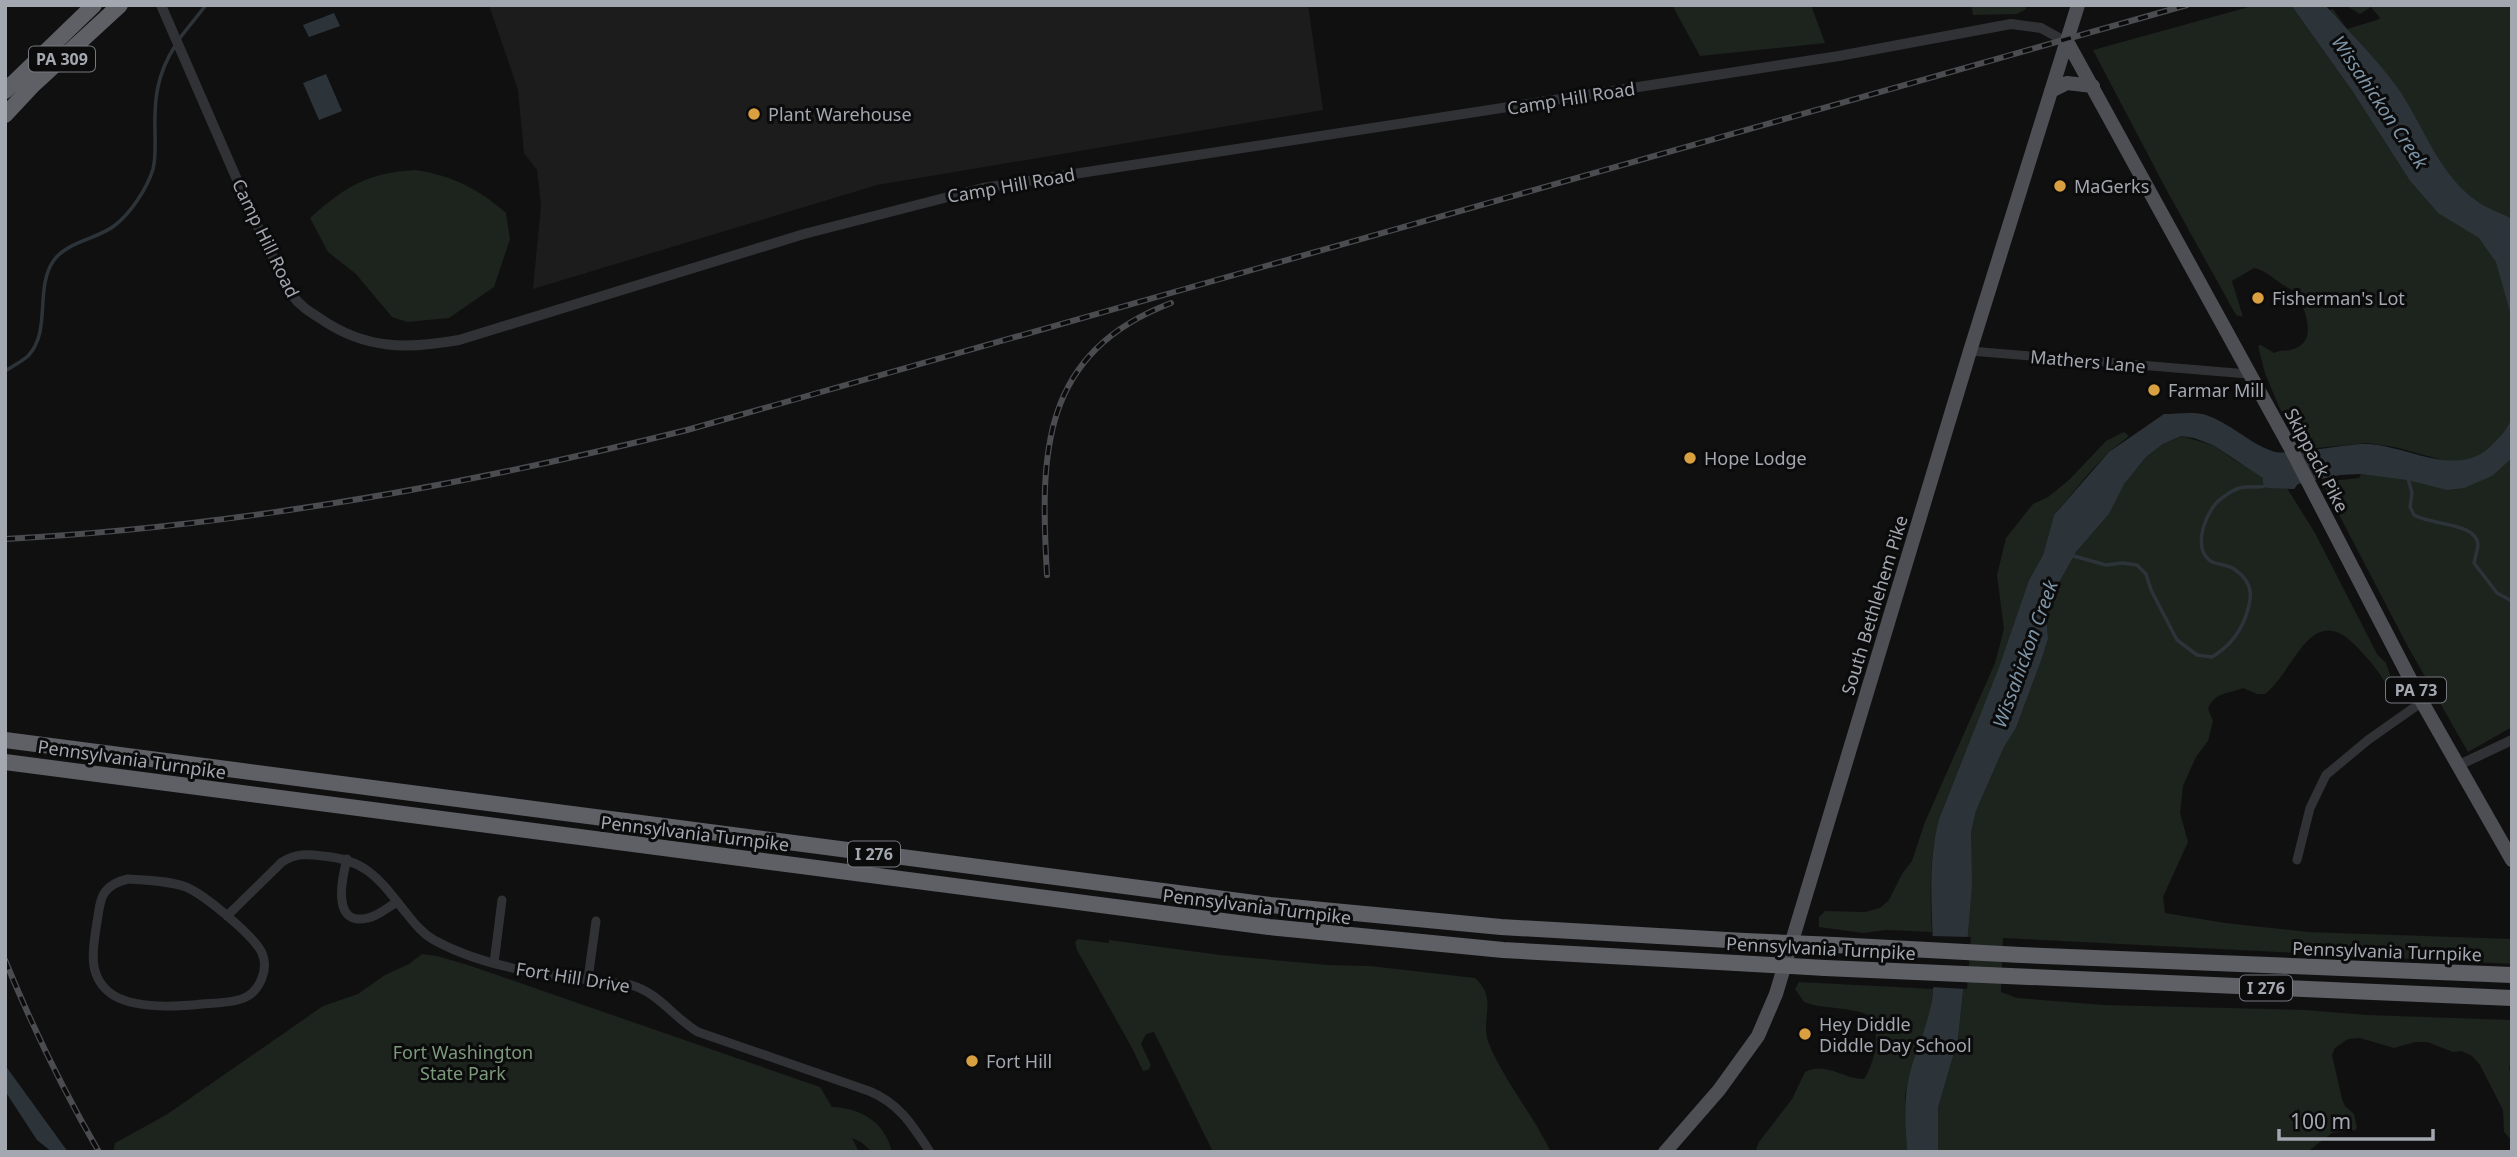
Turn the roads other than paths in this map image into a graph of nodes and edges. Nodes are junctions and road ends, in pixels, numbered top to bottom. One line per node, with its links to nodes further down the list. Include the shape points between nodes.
1 (94, 5): 6 (highway, PA 309)
2 (120, 5): 11 (highway, PA 309)
3 (161, 5): 5 (street, Camp Hill Road, via 292,295 335,329 396,347 459,340 804,233 983,188 1839,56 2011,24 2041,28)
4 (2078, 5): 5 (main road, South Bethlehem Pike)
5 (2068, 43): 8 (main road, Skippack Pike / PA 73); 10 (main road, South Bethlehem Pike)
6 (43, 55): 7 (highway); 9 (highway, PA 309)
7 (5, 83)
8 (2093, 86): 10 (main road, via 2067,83); 13 (main road, Skippack Pike / PA 73)
9 (5, 91)
10 (2051, 91): 12 (main road, South Bethlehem Pike)
11 (5, 115)
12 (1970, 351): 13 (street, Mathers Lane); 31 (main road, South Bethlehem Pike, via 1776,993 1760,1033 1719,1090)
13 (2248, 374): 14 (main road, Skippack Pike / PA 73)
14 (2422, 702): 18 (main road, Skippack Pike / PA 73); 21 (street, via 2326,775 2310,808)
15 (5, 740): 27 (highway, Pennsylvania Turnpike / I 276, bridge, via 1270,905 1502,927)
16 (2512, 740): 18 (street)
17 (5, 762): 29 (highway, Pennsylvania Turnpike / I 276, bridge, via 1269,928 1503,950)
18 (2459, 765): 20 (main road, Skippack Pike / PA 73)
19 (347, 859): 23 (street, Fort Hill Drive, via 374,873); 23 (street, via 341,890 346,912 367,918); 24 (street, Fort Hill Drive, via 302,854 289,858)
20 (2512, 859)
21 (2297, 860)
22 (502, 900): 26 (street)
23 (397, 902): 26 (street, Fort Hill Drive, via 427,936)
24 (227, 916): 24 (street, via 183,886 135,879 115,883 101,901 93,966 106,989 135,1003 183,1006 241,999 254,992 265,965 257,945)
25 (596, 921): 28 (street)
26 (494, 963): 28 (street, Fort Hill Drive)
27 (2512, 975)
28 (588, 979): 30 (street, Fort Hill Drive, via 640,987 698,1032 875,1094 896,1106)
29 (2512, 998)
30 (930, 1152)
31 (1665, 1152)

